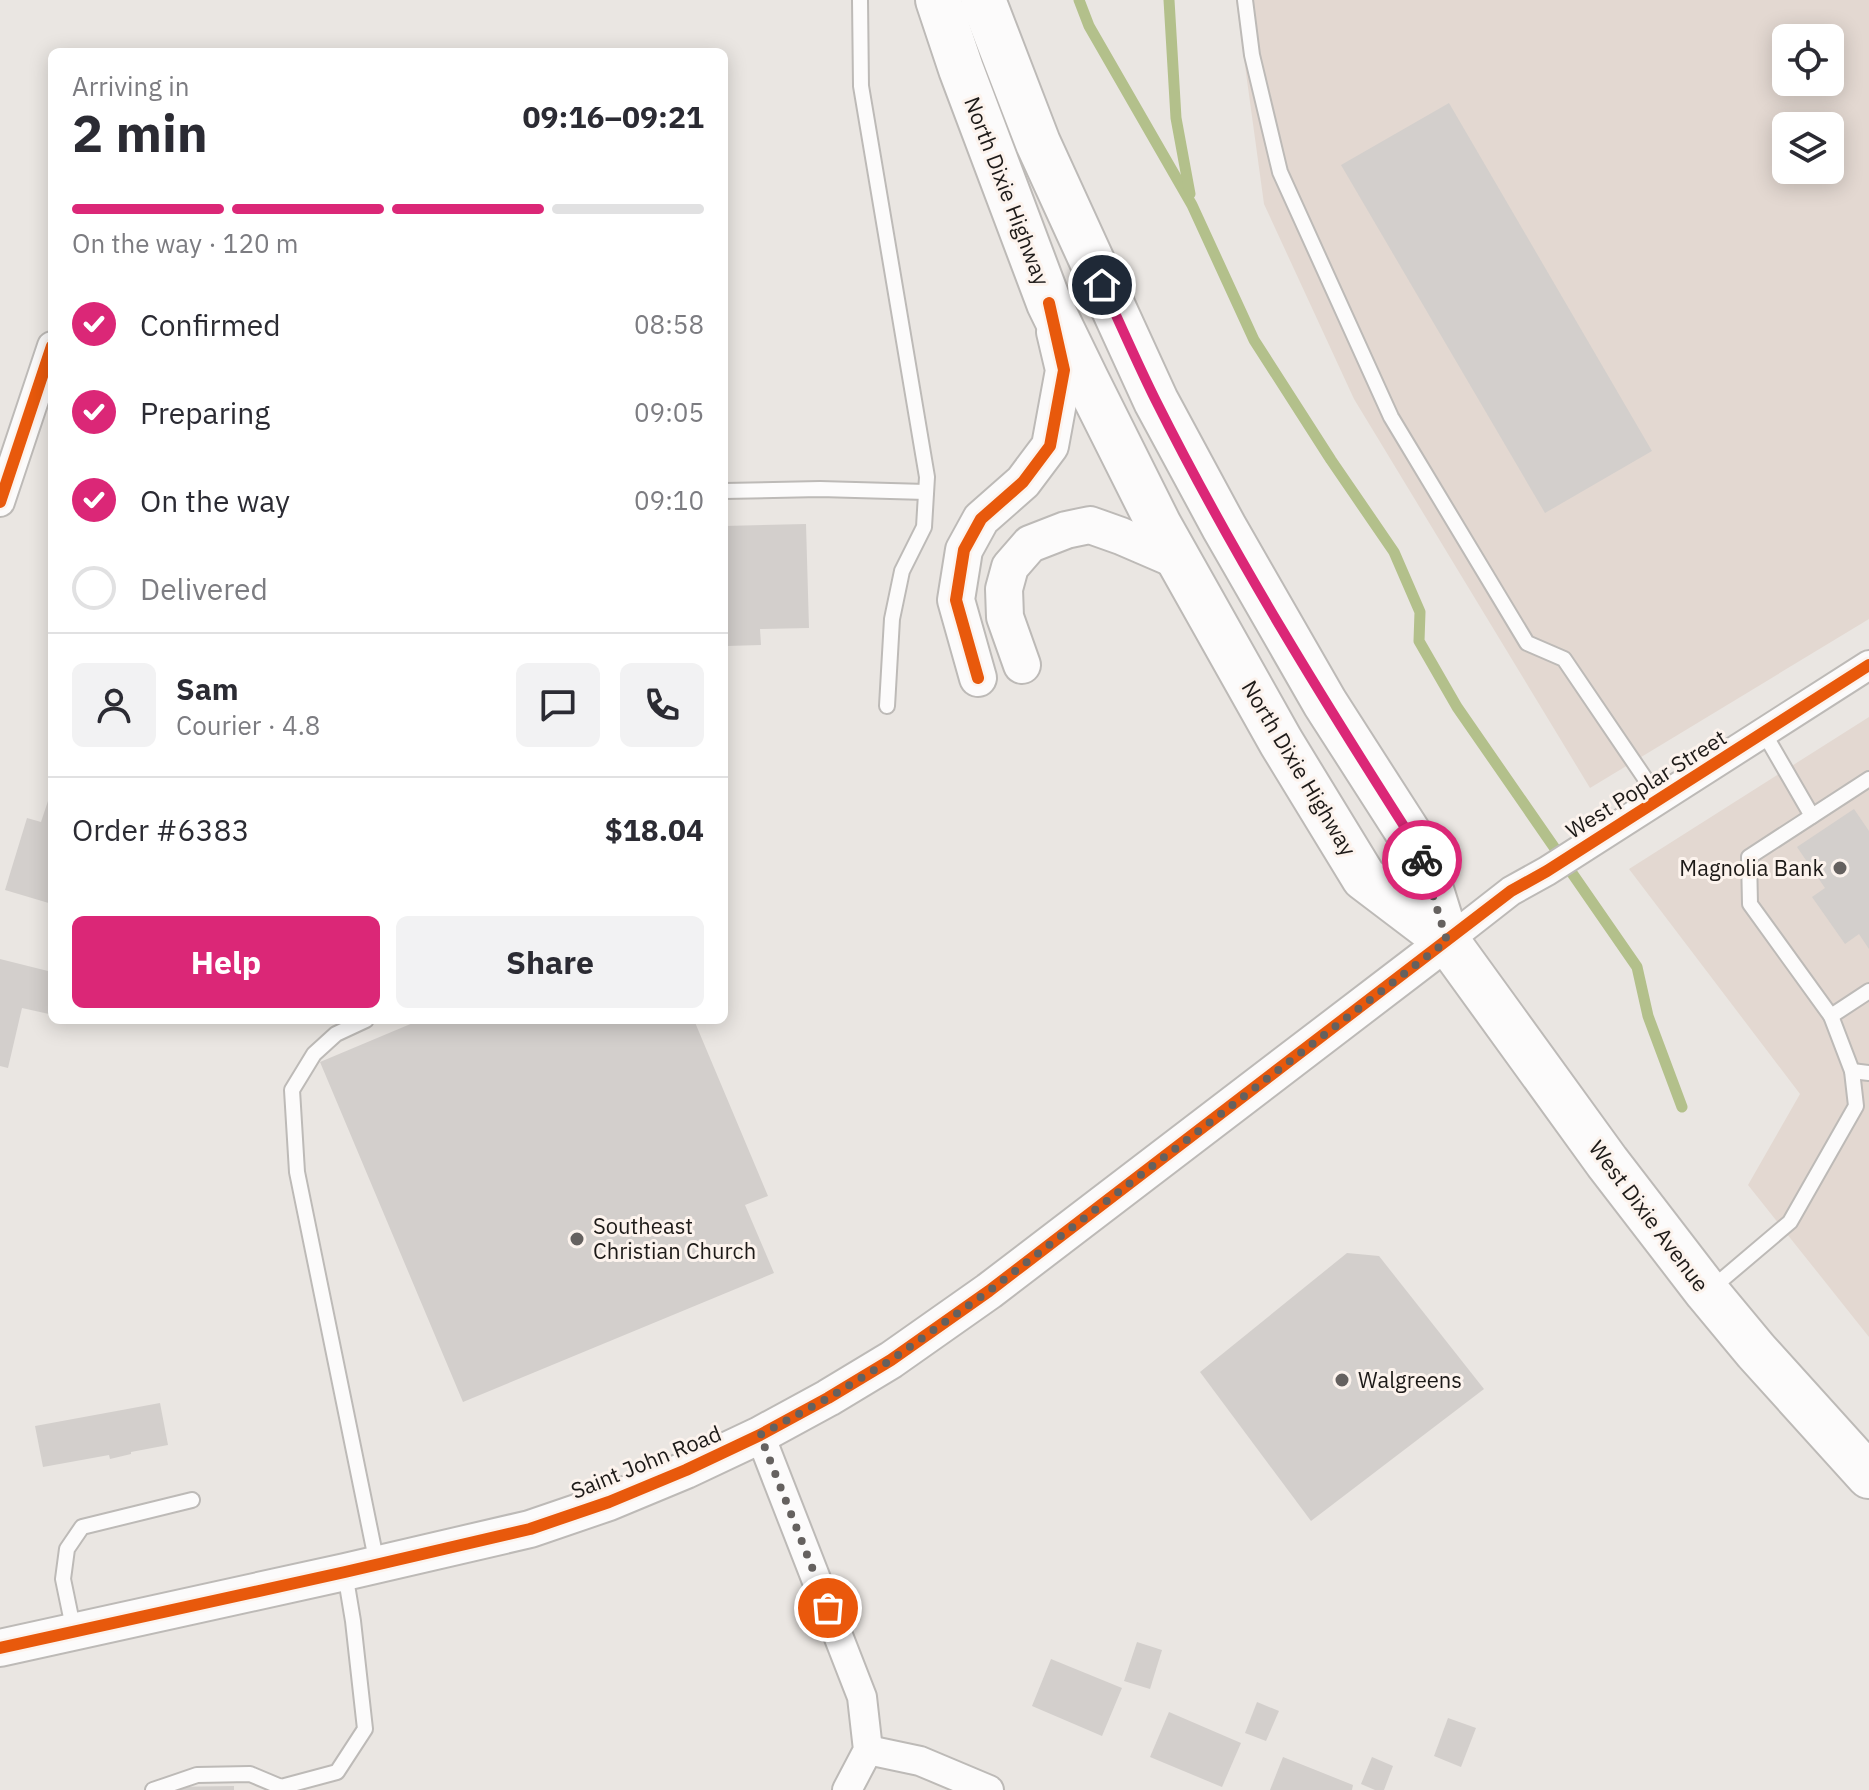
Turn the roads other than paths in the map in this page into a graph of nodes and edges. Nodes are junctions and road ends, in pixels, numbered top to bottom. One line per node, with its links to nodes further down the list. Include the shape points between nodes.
1 (860, 0): 8 (lane, via 861,86)
2 (938, 0): 5 (main road, North Dixie Highway)
3 (983, 0): 19 (main road, North Dixie Highway, via 1038,143 1156,401 1325,703 1418,848)
4 (1245, 0): 17 (lane, via 1252,55 1280,172 1391,417 1527,643 1564,659)
5 (1049, 303): 10 (main road, North Dixie Highway); 13 (street, via 1064,370 1050,446 1023,482 981,519 964,550 956,600)
6 (48, 358): 9 (street)
7 (728, 491): 8 (lane)
8 (926, 492): 14 (lane, via 924,527 902,571 892,619)
9 (0, 502)
10 (1179, 561): 11 (street, via 1090,525 1030,544 1010,567 1004,589 1005,617); 19 (main road, North Dixie Highway, via 1364,878)
11 (1022, 665)
12 (1869, 665): 15 (street, West Poplar Street)
13 (978, 678)
14 (887, 706)
15 (1764, 733): 17 (street, West Poplar Street); 18 (lane)
16 (1869, 779): 18 (lane)
17 (1659, 799): 19 (street, West Poplar Street, via 1511,891)
18 (1812, 816): 21 (lane, via 1749,857 1750,904)
19 (1447, 941): 25 (main road, West Dixie Avenue); 26 (street, Saint John Road, via 989,1291 891,1360)
20 (1869, 991): 21 (lane)
21 (1831, 1016): 23 (lane)
22 (357, 1024): 29 (lane, via 314,1054 292,1090 297,1172)
23 (1852, 1071): 24 (lane); 25 (lane, via 1856,1106 1790,1222)
24 (1869, 1073)
25 (1707, 1292): 27 (main road, West Dixie Avenue)
26 (760, 1435): 29 (street, Saint John Road, via 622,1497 530,1529); 32 (street, via 862,1697)
27 (1869, 1476)
28 (192, 1500): 30 (lane, via 82,1527 67,1549 63,1579)
29 (361, 1568): 30 (street, Saint John Road); 33 (lane, via 353,1621 365,1729 337,1772 281,1787 250,1774 197,1775)
30 (74, 1632): 31 (street, Saint John Road)
31 (0, 1648)
32 (868, 1750): 34 (street); 35 (street, via 920,1761)
33 (153, 1790)
34 (847, 1790)
35 (989, 1790)

